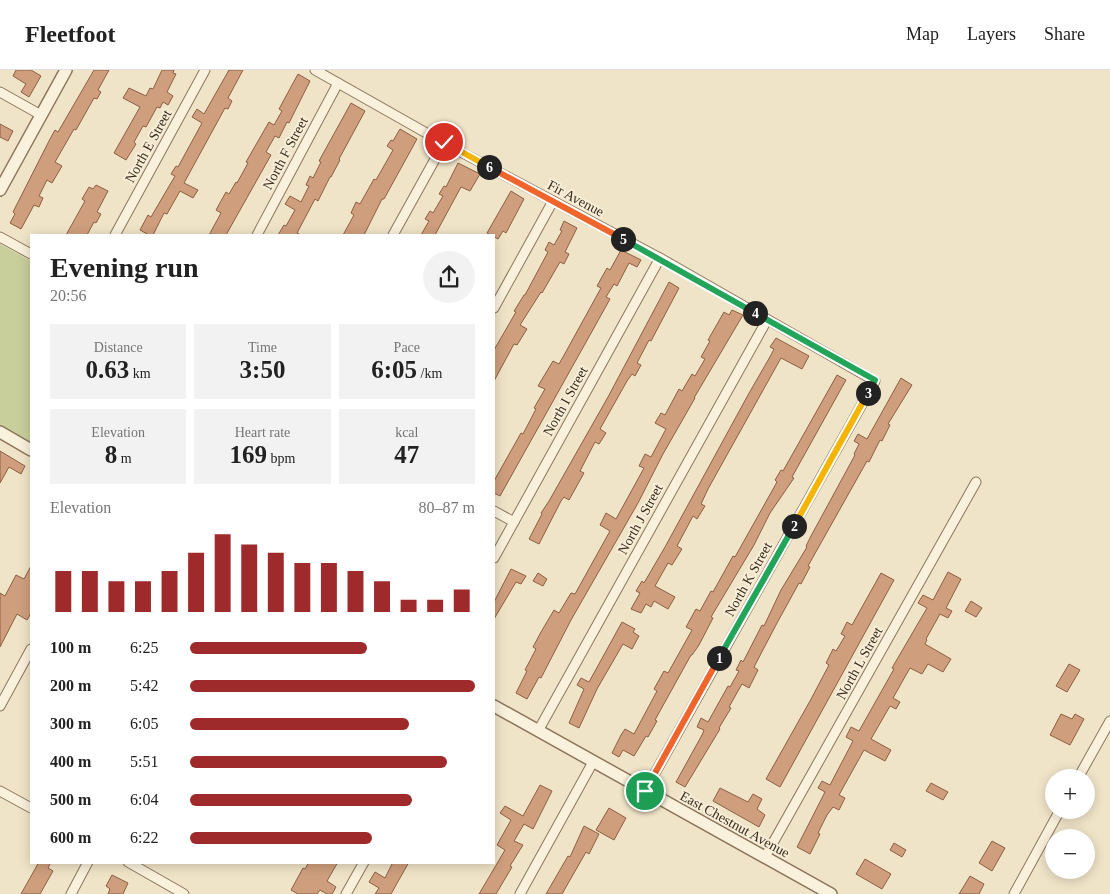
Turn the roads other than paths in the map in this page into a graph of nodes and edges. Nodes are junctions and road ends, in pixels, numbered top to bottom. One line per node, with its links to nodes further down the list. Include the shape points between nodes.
1 (66, 70): 6 (street)
2 (205, 70): 10 (street, North E Street)
3 (315, 70): 4 (street, Fir Avenue)
4 (338, 83): 7 (street, Fir Avenue); 11 (street, North F Street)
5 (0, 92): 6 (street)
6 (41, 115): 8 (street)
7 (444, 142): 9 (street, Fir Avenue); 12 (street)
8 (0, 190)
9 (553, 201): 15 (street, Fir Avenue); 16 (street)
10 (116, 234)
11 (257, 234)
12 (394, 234)
13 (0, 237): 14 (street)
14 (30, 253)
15 (660, 258): 17 (street, Fir Avenue); 23 (street, North I Street)
16 (495, 306)
17 (767, 320): 18 (street, Fir Avenue); 29 (street, North J Street)
18 (875, 380): 33 (street, North K Street)
19 (0, 432): 20 (street)
20 (30, 449)
21 (976, 482): 36 (street, North L Street)
22 (495, 512): 23 (street)
23 (514, 522): 24 (street, North I Street)
24 (495, 556)
25 (30, 651): 26 (street)
26 (0, 706)
27 (495, 707): 29 (street, East Chestnut Avenue)
28 (1110, 721): 31 (street)
29 (538, 731): 30 (street, East Chestnut Avenue)
30 (593, 762): 33 (street, East Chestnut Avenue); 43 (street)
31 (1083, 769)
32 (0, 790): 34 (street)
33 (645, 791): 36 (street, East Chestnut Avenue)
34 (30, 807)
35 (1055, 819): 45 (street)
36 (765, 857): 44 (street, East Chestnut Avenue)
37 (87, 864): 40 (street)
38 (132, 864): 41 (street)
39 (363, 864): 42 (street)
40 (71, 894)
41 (184, 894)
42 (346, 894)
43 (520, 894)
44 (831, 894)
45 (1014, 894)

